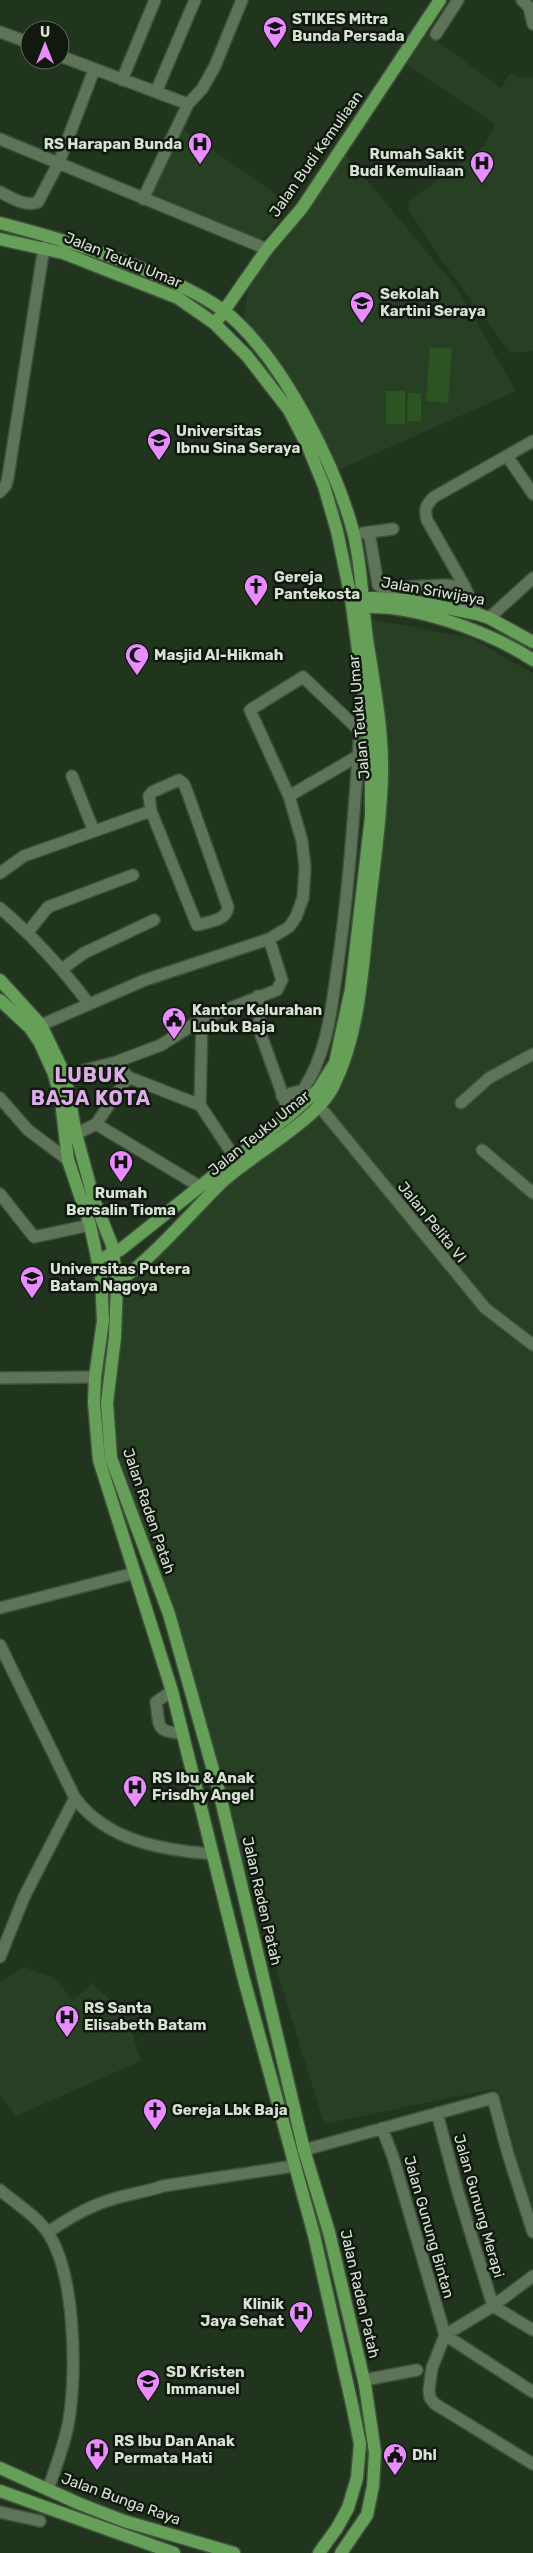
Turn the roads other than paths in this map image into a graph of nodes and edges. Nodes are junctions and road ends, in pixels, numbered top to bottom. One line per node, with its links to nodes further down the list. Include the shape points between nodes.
1 (155, 0): 13 (street)
2 (195, 0): 14 (street)
3 (242, 0): 15 (street, via 215,66 202,89)
4 (440, 0): 23 (main road, Jalan Budi Kemuliaan, via 302,208)
5 (458, 0): 9 (street)
6 (522, 0): 7 (street, via 529,7)
7 (533, 24)
8 (0, 32): 10 (street)
9 (436, 34)
10 (20, 40)
11 (70, 60): 12 (street)
12 (94, 70): 13 (street); 17 (street)
13 (122, 80): 14 (street)
14 (156, 92): 15 (street)
15 (188, 104): 19 (street)
16 (0, 139): 17 (street)
17 (60, 162): 18 (street, via 38,202 23,203); 19 (street)
18 (0, 192)
19 (143, 199): 23 (street)
20 (0, 223): 24 (main road, Jalan Teuku Umar, via 125,260 186,288)
21 (0, 238): 22 (main road, Jalan Teuku Umar)
22 (44, 247): 25 (main road, Jalan Teuku Umar, via 178,298); 28 (street, via 8,477)
23 (267, 250): 24 (main road, Jalan Budi Kemuliaan)
24 (225, 312): 25 (main road, Jalan Budi Kemuliaan); 32 (main road, Jalan Teuku Umar, via 240,324 275,366 295,397 342,496)
25 (214, 323): 35 (main road, Jalan Teuku Umar, via 247,356 289,410 308,447 324,486)
26 (533, 441): 27 (street)
27 (507, 456): 29 (street); 34 (street, via 426,504 427,520)
28 (0, 492)
29 (533, 494)
30 (393, 529): 31 (street)
31 (369, 532): 32 (street); 34 (street, via 378,585 382,588)
32 (354, 534): 35 (main road, Jalan Teuku Umar)
33 (533, 578): 36 (street)
34 (465, 586): 36 (street)
35 (357, 602): 36 (main road, Jalan Sriwijaya, via 407,600); 38 (main road, Jalan Sriwijaya, via 404,610 464,627 491,636); 39 (main road, Jalan Teuku Umar); 66 (main road, Jalan Teuku Umar, via 376,698 382,772 379,820 353,1032 334,1087)
36 (483, 616): 37 (main road, Jalan Sriwijaya)
37 (533, 642)
38 (533, 660)
39 (363, 732): 40 (street); 42 (street, via 303,677 250,710); 67 (main road, Jalan Teuku Umar, via 371,748 370,817 351,989 335,1063 318,1090)
40 (358, 756): 42 (street); 62 (street, via 346,913 330,1017 314,1074 304,1090)
41 (72, 776): 44 (street)
42 (289, 796): 50 (street, via 302,841 305,867 303,898 289,927)
43 (151, 811): 43 (street, via 197,926 223,917 228,906 182,781 150,794); 44 (street)
44 (93, 829): 45 (street, via 24,856)
45 (0, 874)
46 (133, 875): 49 (street, via 48,908)
47 (0, 908): 49 (street)
48 (154, 920): 51 (street, via 84,953)
49 (28, 932): 51 (street)
50 (269, 939): 53 (street, via 282,980 277,990); 55 (street, via 145,980)
51 (62, 968): 55 (street)
52 (0, 980): 57 (main road, Jalan Raden Patah)
53 (258, 996): 56 (street); 62 (street, via 261,1035)
54 (0, 1000): 72 (main road, Jalan Raden Patah, via 30,1028 54,1074 61,1100)
55 (89, 1004): 57 (street)
56 (202, 1019): 59 (street, via 160,1045); 65 (street)
57 (42, 1025): 60 (main road, Jalan Raden Patah)
58 (533, 1054): 64 (street, via 489,1078)
59 (116, 1062): 60 (street); 61 (street)
60 (65, 1075): 69 (main road, Jalan Raden Patah)
61 (128, 1077): 65 (street); 68 (street)
62 (282, 1096): 67 (street)
63 (0, 1098): 72 (street, via 28,1130)
64 (461, 1103)
65 (200, 1104): 71 (street)
66 (320, 1107): 79 (main road, Jalan Teuku Umar, via 224,1180 138,1267); 81 (street, Jalan Pelita VI, via 485,1308)
67 (290, 1115): 71 (main road, Jalan Teuku Umar)
68 (96, 1124): 69 (street); 73 (street)
69 (76, 1134): 77 (main road, Jalan Raden Patah, via 94,1200)
70 (482, 1150): 74 (street)
71 (235, 1158): 73 (main road, Jalan Teuku Umar)
72 (68, 1160): 76 (main road, Jalan Raden Patah)
73 (199, 1186): 77 (main road, Jalan Teuku Umar)
74 (533, 1193)
75 (0, 1194): 76 (street, via 34,1237)
76 (90, 1225): 78 (main road, Jalan Raden Patah)
77 (114, 1254): 78 (main road, Jalan Teuku Umar); 79 (main road, Jalan Raden Patah)
78 (98, 1259): 80 (main road, Jalan Raden Patah)
79 (117, 1283): 80 (main road, Jalan Teuku Umar); 89 (main road, Jalan Raden Patah, via 107,1403 111,1458 169,1614)
80 (102, 1286): 82 (main road, Jalan Raden Patah, via 103,1321)
81 (533, 1345)
82 (94, 1377): 83 (street); 84 (main road, Jalan Raden Patah, via 99,1460)
83 (0, 1378)
84 (135, 1572): 85 (street); 87 (main road, Jalan Raden Patah)
85 (0, 1608)
86 (1, 1652): 91 (street)
87 (172, 1691): 88 (main road, Jalan Raden Patah); 88 (street, via 156,1702 161,1730)
88 (182, 1733): 90 (main road, Jalan Raden Patah)
89 (219, 1791): 90 (main road); 96 (main road, Jalan Raden Patah)
90 (198, 1796): 92 (main road, Jalan Raden Patah)
91 (75, 1798): 92 (street, via 97,1820 124,1836 164,1849); 93 (street, via 24,1896)
92 (212, 1854): 97 (main road, Jalan Raden Patah)
93 (0, 1957)
94 (437, 2113): 95 (street); 101 (street, via 493,2098); 104 (street, Jalan Gunung Merapi)
95 (382, 2128): 96 (street); 106 (street, Jalan Gunung Bintan)
96 (304, 2150): 100 (main road, Jalan Raden Patah)
97 (294, 2166): 99 (street, via 163,2186 112,2199 78,2213); 102 (main road, Jalan Raden Patah)
98 (0, 2190): 99 (street)
99 (48, 2232): 112 (street, via 63,2270 69,2299 74,2371 67,2428)
100 (329, 2232): 102 (main road); 108 (main road, Jalan Raden Patah)
101 (533, 2232)
102 (314, 2235): 118 (main road, Jalan Raden Patah, via 360,2444 357,2478 348,2508)
103 (533, 2276): 104 (street)
104 (494, 2306): 105 (street); 106 (street)
105 (533, 2330)
106 (445, 2335): 109 (street); 110 (street, via 432,2368 430,2398)
107 (417, 2370): 108 (street)
108 (364, 2380): 119 (main road, Jalan Raden Patah, via 374,2433 374,2476 367,2515)
109 (533, 2392)
110 (533, 2464)
111 (0, 2468): 112 (main road, Jalan Bunga Raya)
112 (48, 2490): 117 (main road, Jalan Bunga Raya, via 124,2521)
113 (0, 2491): 116 (main road)
114 (0, 2512): 115 (street)
115 (40, 2521)
116 (174, 2553)
117 (234, 2553)
118 (319, 2553)
119 (340, 2553)

